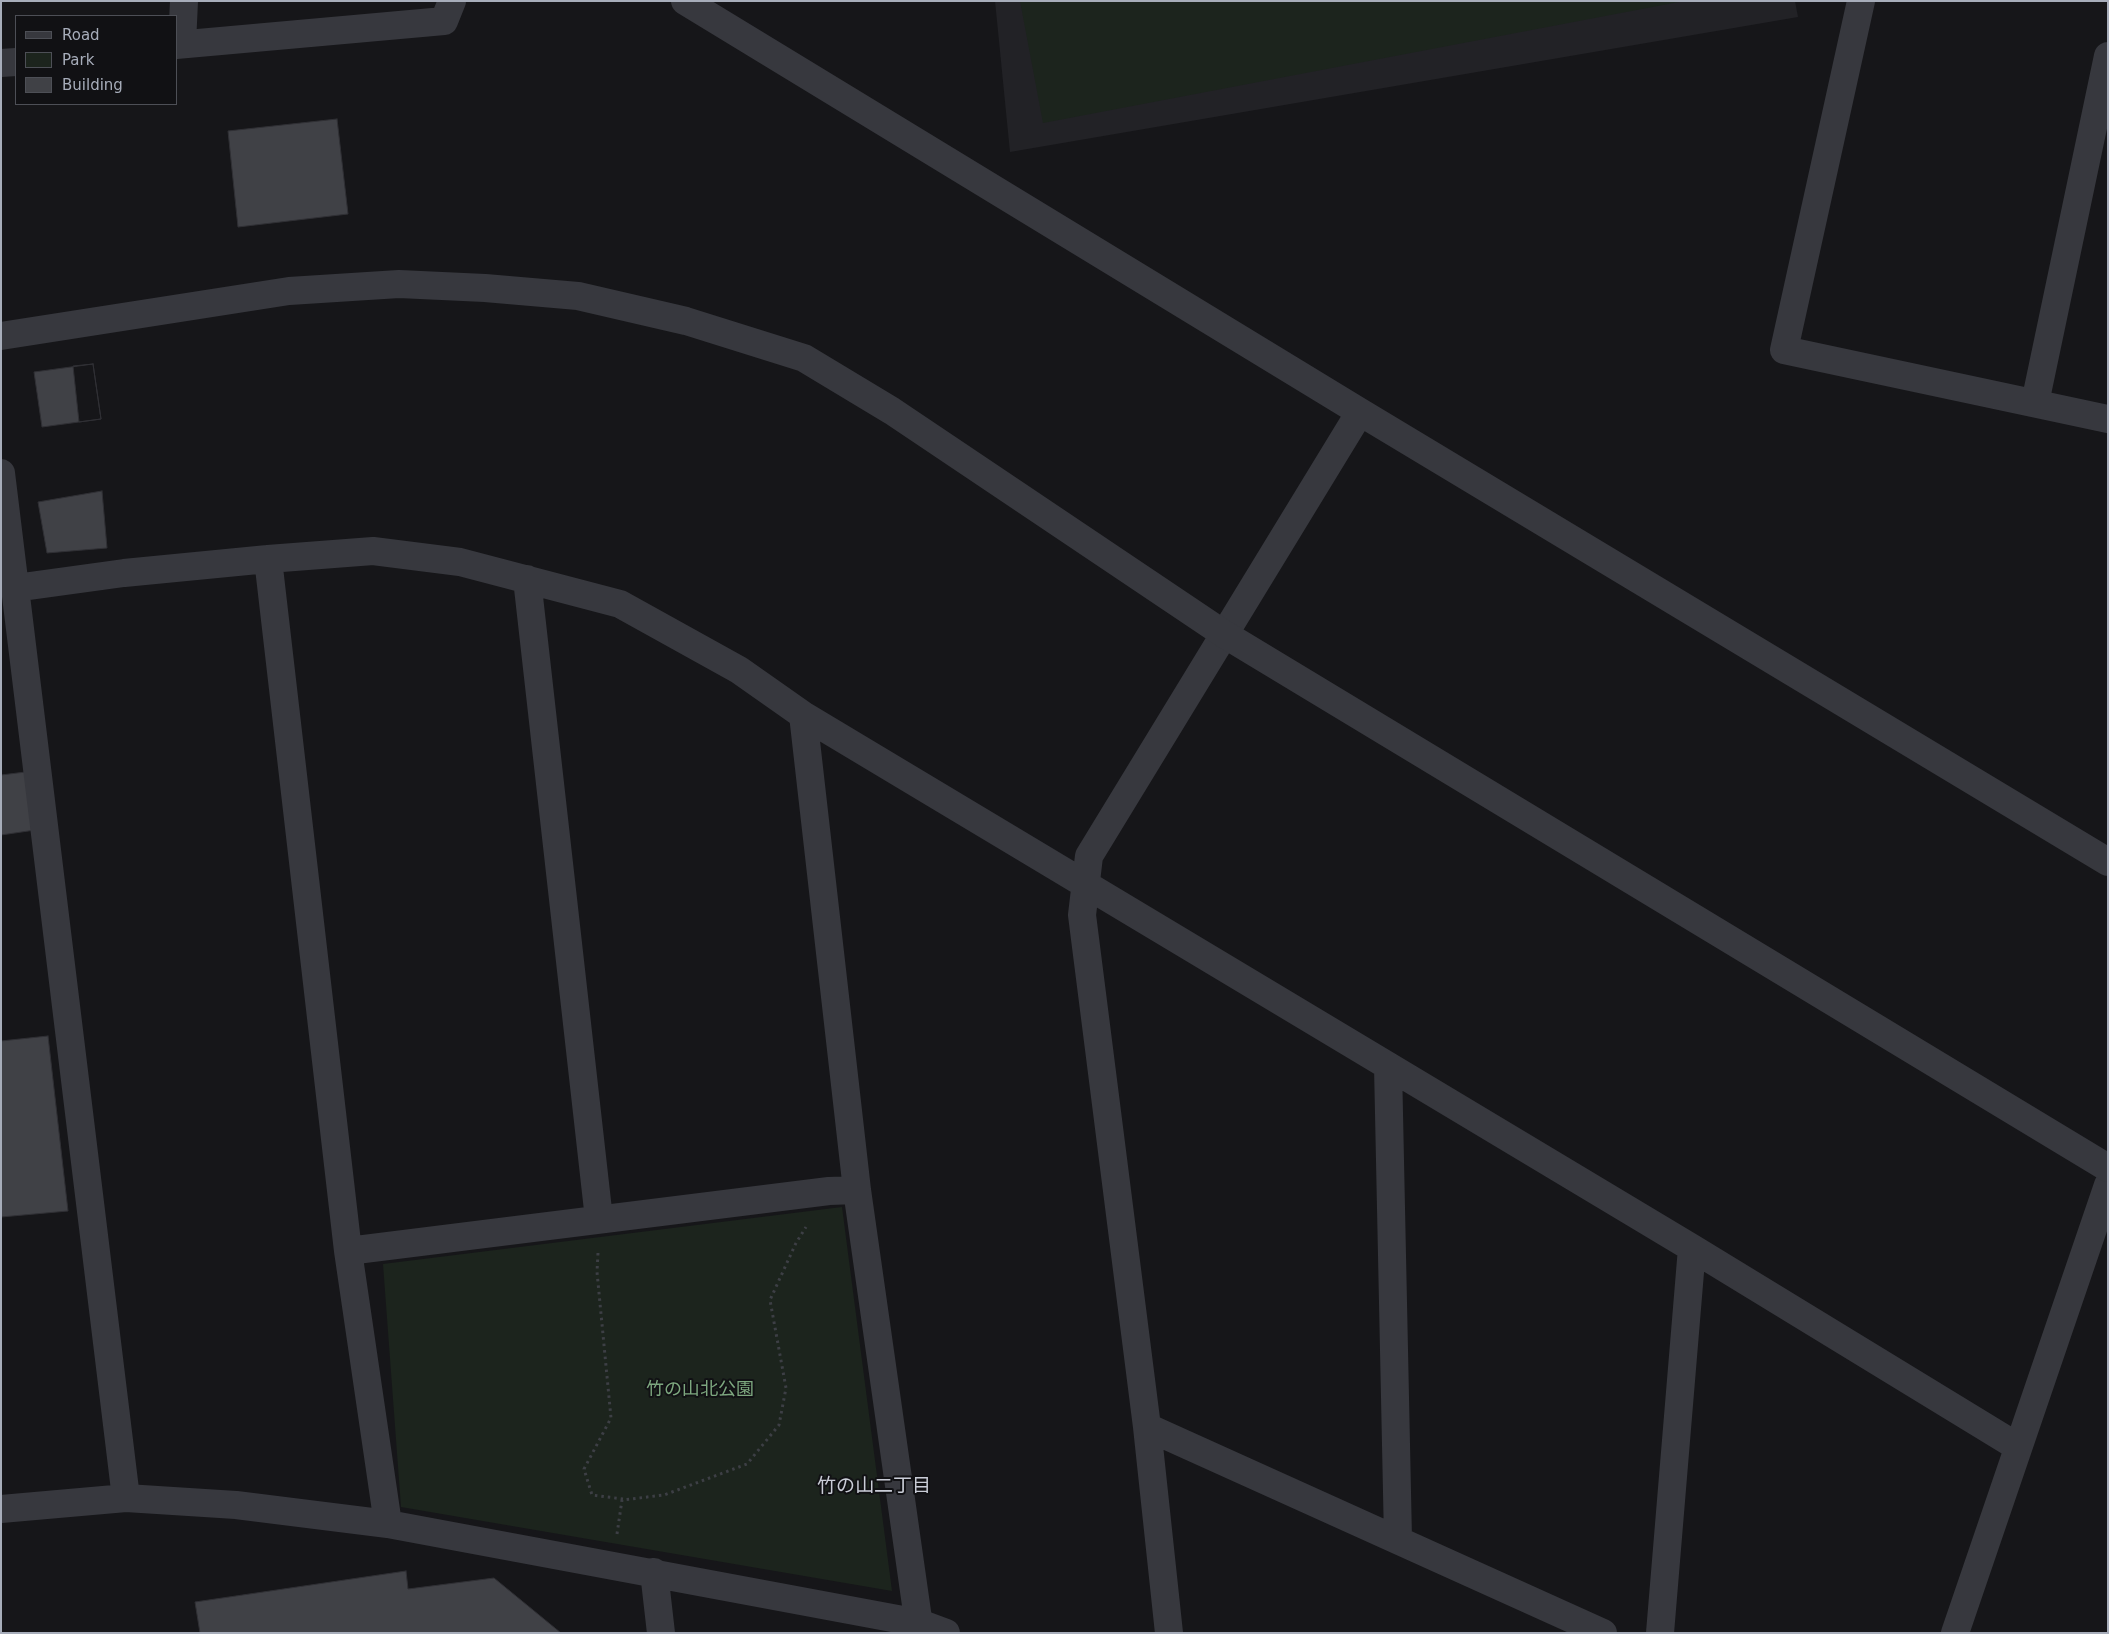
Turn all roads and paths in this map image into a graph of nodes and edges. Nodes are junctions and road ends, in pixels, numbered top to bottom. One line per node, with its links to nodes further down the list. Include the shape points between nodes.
1 (184, 1): 5 (street)
2 (452, 1): 5 (street, via 444,21)
3 (685, 1): 11 (street)
4 (1861, 1): 10 (street, via 1784,350)
5 (179, 44)
6 (2108, 56): 10 (street)
7 (15, 62): 8 (street)
8 (1, 64)
9 (1, 336): 17 (street, via 289,291 399,284 578,296 686,321 804,358 892,411)
10 (2035, 403): 12 (street)
11 (1360, 412): 17 (street); 19 (street)
12 (2108, 419)
13 (1, 473): 16 (street)
14 (268, 559): 15 (street, via 373,551 460,562); 16 (street); 28 (street)
15 (527, 580): 18 (street, via 620,604 739,670); 26 (street)
16 (14, 588): 31 (street)
17 (1224, 634): 20 (street, via 1089,856); 22 (street)
18 (804, 714): 20 (street); 24 (street)
19 (2108, 862)
20 (1085, 882): 21 (street); 29 (street, via 1082,915)
21 (1388, 1066): 27 (street); 35 (street)
22 (2108, 1168)
23 (2108, 1184): 30 (street)
24 (857, 1190): 25 (street); 38 (street)
25 (829, 1191): 26 (street); 32 (path, via 796,1243 770,1300 786,1388 778,1426 747,1464 664,1495)
26 (599, 1219): 28 (street); 32 (path, via 597,1272 611,1418 584,1469 592,1495)
27 (1692, 1248): 30 (street); 43 (street)
28 (348, 1251): 34 (street)
29 (1147, 1427): 35 (street); 41 (street)
30 (2018, 1447): 44 (street)
31 (126, 1498): 33 (street); 34 (street, via 236,1505)
32 (627, 1499): 36 (path, via 622,1500)
33 (1, 1509)
34 (388, 1524): 36 (street)
35 (1398, 1539): 42 (street)
36 (613, 1565): 37 (street)
37 (654, 1572): 38 (street); 39 (street)
38 (920, 1628): 40 (street)
39 (661, 1633)
40 (946, 1633)
41 (1169, 1633)
42 (1603, 1633)
43 (1660, 1633)
44 (1955, 1633)

